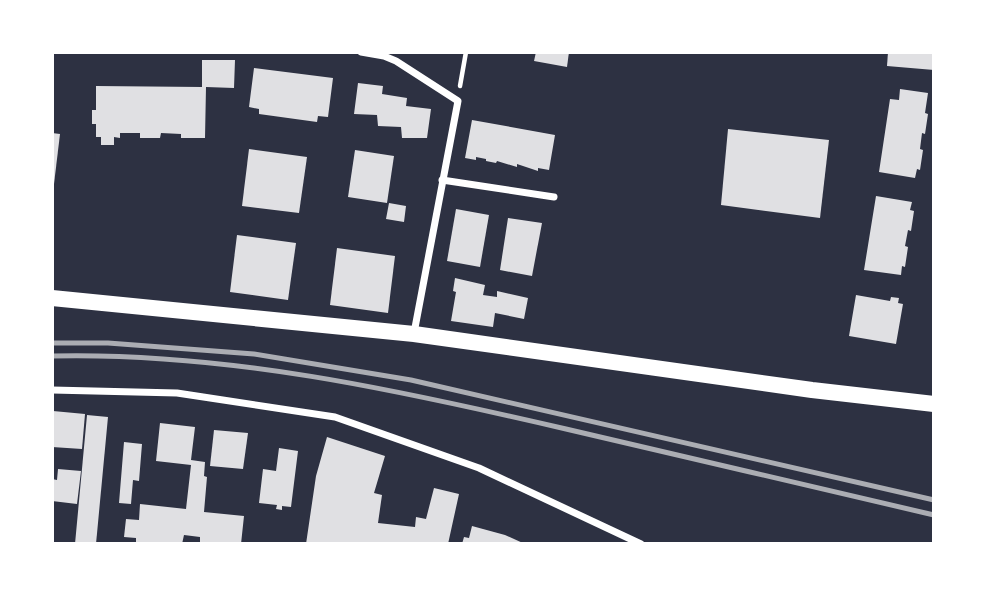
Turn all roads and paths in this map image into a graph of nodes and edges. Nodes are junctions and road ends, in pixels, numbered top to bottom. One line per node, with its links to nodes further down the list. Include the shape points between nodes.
1 (361, 52): 3 (street, via 396,61)
2 (466, 52): 3 (path)
3 (458, 101): 4 (street)
4 (442, 180): 5 (street); 7 (street)
5 (554, 197)
6 (52, 298): 7 (main road)
7 (414, 334): 9 (main road)
8 (52, 390): 10 (street, via 177,393 335,417 479,468)
9 (933, 404)
10 (641, 544)

